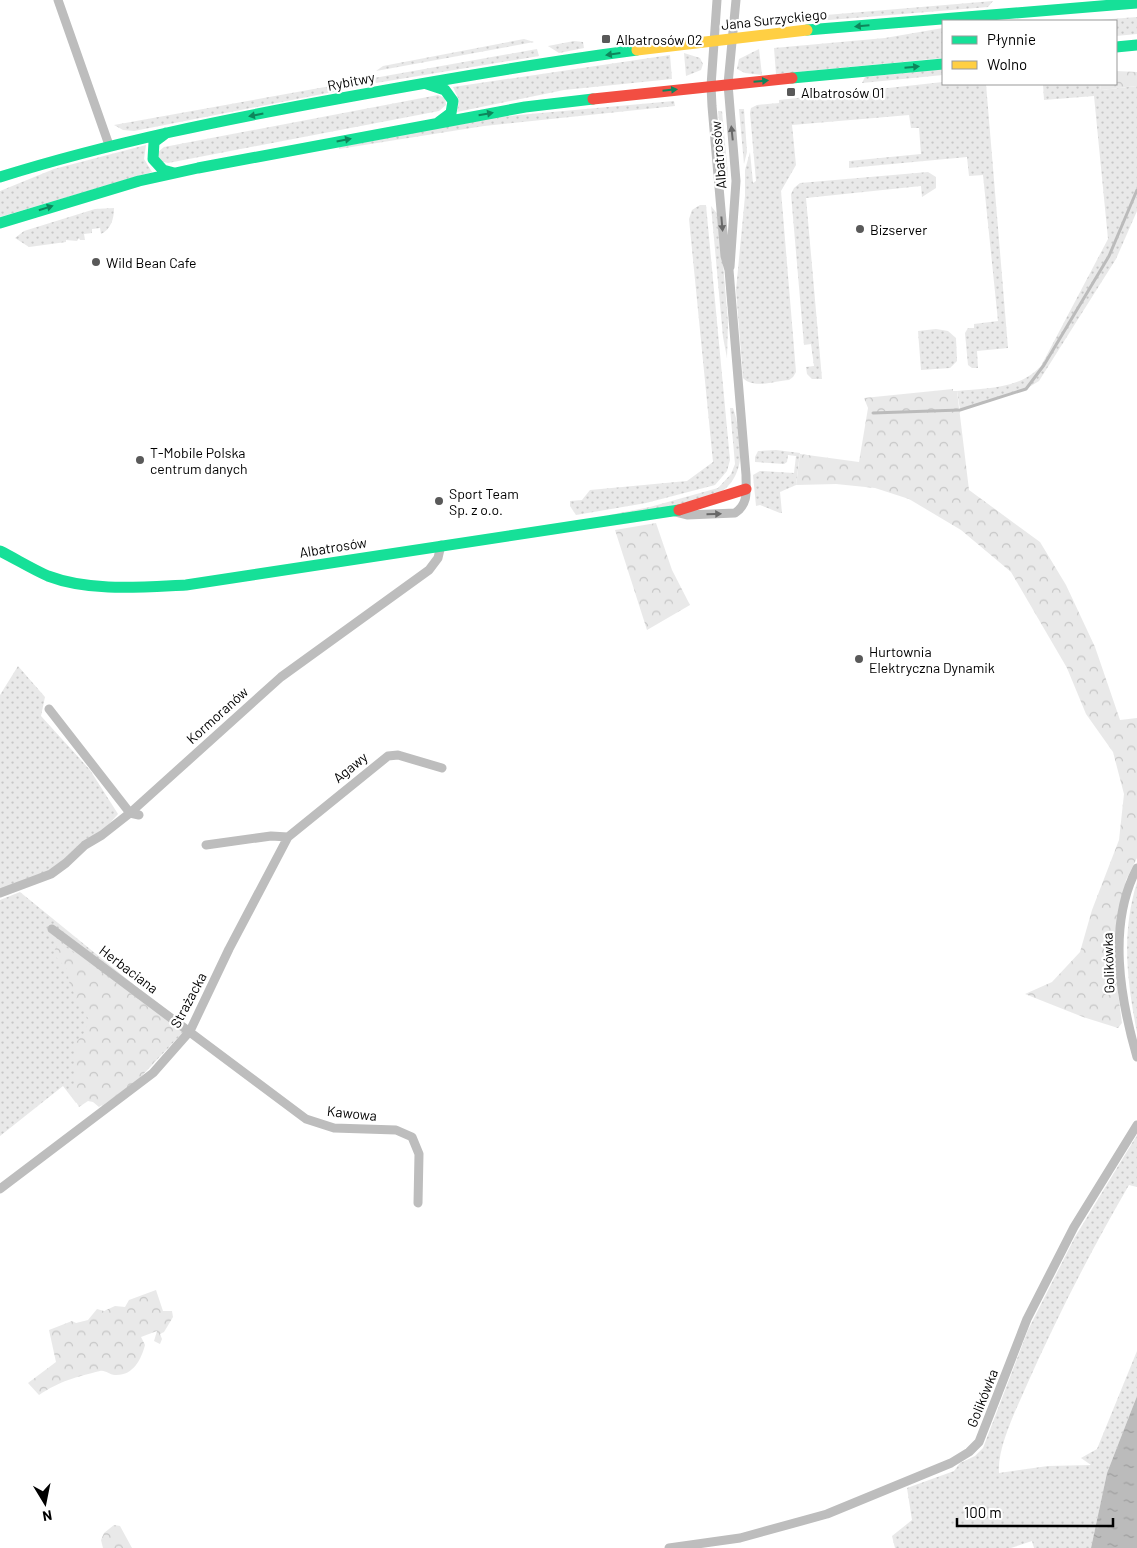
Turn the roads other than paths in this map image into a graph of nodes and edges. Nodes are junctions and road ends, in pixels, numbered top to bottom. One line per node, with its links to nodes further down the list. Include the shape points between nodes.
1 (58, 0): 17 (street)
2 (717, 0): 8 (street, Albatrosów)
3 (736, 0): 7 (street, Albatrosów)
4 (1137, 3): 5 (main road, Jana Surzyckiego)
5 (1077, 8): 6 (main road, via 1062,12); 7 (main road, Jana Surzyckiego, one-way to 7)
6 (1055, 20)
7 (732, 38): 8 (main road, Jana Surzyckiego); 13 (street, Albatrosów)
8 (713, 40): 12 (main road, Rybitwy, one-way to 12); 14 (street, Albatrosów)
9 (1137, 45): 10 (main road)
10 (1117, 47)
11 (942, 64): 13 (main road, one-way to 11)
12 (416, 84): 15 (main road, via 441,87 452,97 451,113); 16 (main road, Rybitwy, one-way to 16)
13 (728, 84): 14 (main road); 21 (street, Albatrosów, one-way to 13, via 736,181)
14 (711, 86): 15 (main road, one-way to 14, via 534,105); 21 (street, Albatrosów, one-way to 21, via 725,256)
15 (438, 122): 18 (main road, one-way to 15)
16 (171, 131): 17 (main road, Rybitwy); 18 (main road, via 156,140 151,155 160,170)
17 (109, 145): 19 (main road, Rybitwy)
18 (179, 172): 20 (main road, one-way to 18)
19 (0, 177)
20 (0, 223)
21 (729, 270): 22 (street, Albatrosów)
22 (746, 495): 23 (main road, Albatrosów, via 687,506); 23 (street, Albatrosów, one-way to 22, via 688,515 735,513 740,510)
23 (675, 512): 24 (main road, Albatrosów)
24 (441, 545): 25 (main road, Albatrosów, via 212,582 152,587 107,587 49,576); 28 (street, Kormoranów, via 439,556 429,570 281,677)
25 (0, 552)
26 (49, 709): 28 (street)
27 (442, 768): 29 (street, Agawy, via 398,755 388,756)
28 (135, 814): 32 (street, Kormoranów, via 85,845 51,874)
29 (288, 837): 30 (street, via 271,836); 34 (street, Strażacka)
30 (206, 846)
31 (1137, 868): 35 (street, Golikówka, via 1130,882 1118,936 1122,996)
32 (0, 893)
33 (52, 929): 34 (street, Herbaciana)
34 (190, 1031): 37 (street, Strażacka, via 153,1073); 38 (street, Kawowa, via 306,1119 334,1128 396,1130 412,1137 419,1154)
35 (1137, 1057)
36 (1137, 1125): 39 (street, Golikówka, via 1074,1227 1027,1319 978,1442 969,1452 951,1463 827,1514 740,1538)
37 (0, 1189)
38 (418, 1203)
39 (669, 1548)

